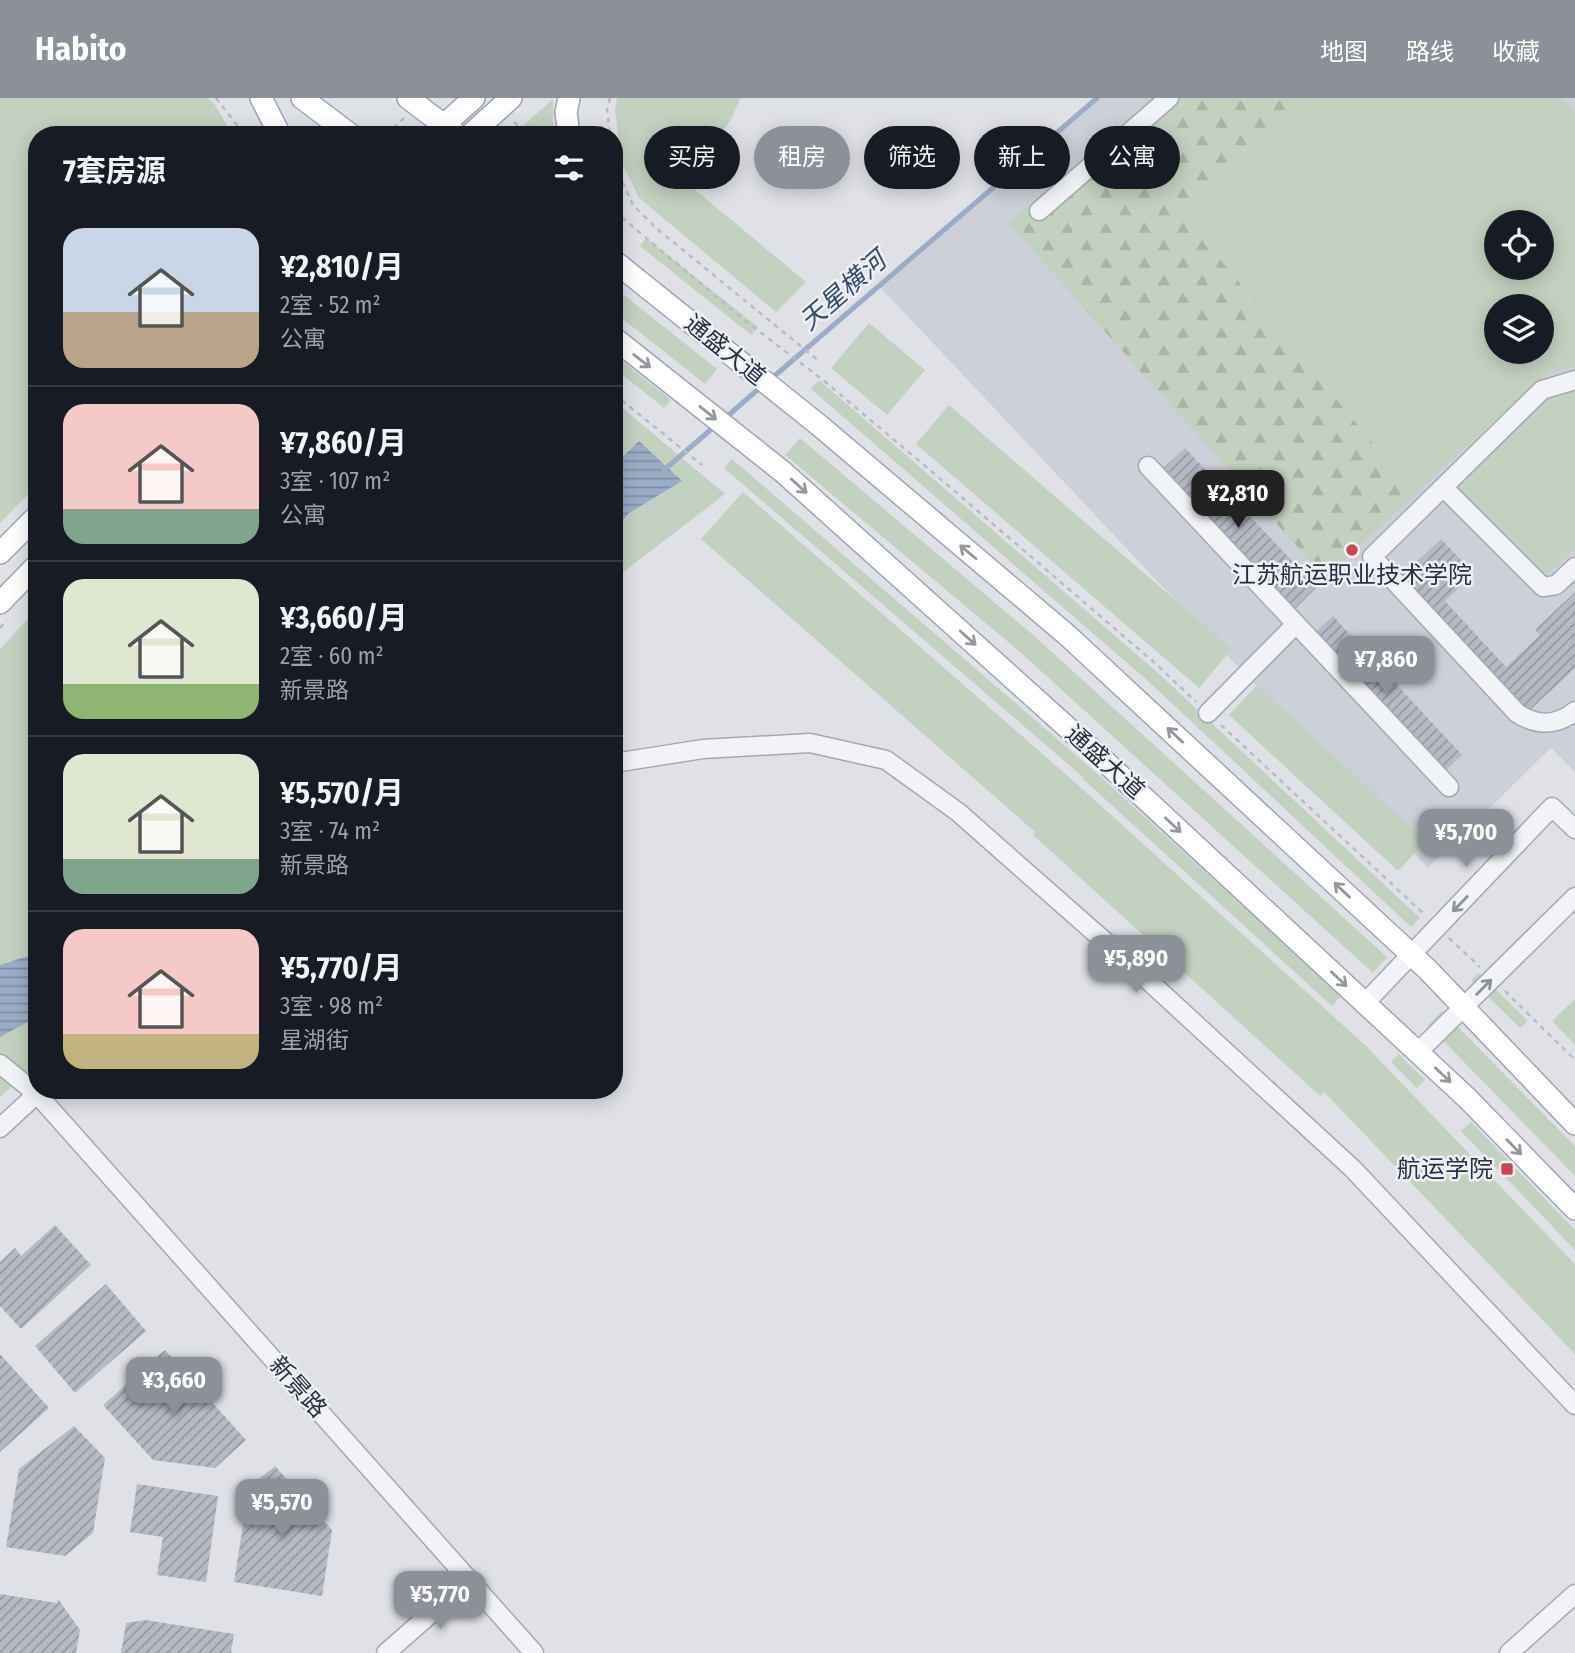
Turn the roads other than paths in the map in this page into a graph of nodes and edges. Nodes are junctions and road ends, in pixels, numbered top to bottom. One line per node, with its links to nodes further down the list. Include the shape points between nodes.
1 (261, 98): 8 (main road)
2 (302, 98): 9 (main road)
3 (408, 98): 10 (main road)
4 (474, 98): 11 (main road)
5 (511, 98): 12 (main road)
6 (569, 98): 13 (main road)
7 (1169, 98): 14 (street)
8 (275, 126)
9 (339, 126)
10 (439, 126)
11 (449, 126)
12 (480, 126)
13 (568, 126)
14 (1039, 211)
15 (623, 257): 17 (main road)
16 (623, 268): 17 (main road, 通盛大道)
17 (638, 281): 34 (main road, 通盛大道, one-way to 17, via 1067,635 795,406)
18 (623, 345): 35 (main road, 通盛大道, one-way to 35, via 794,481)
19 (1575, 380): 21 (street, via 1542,390)
20 (1148, 466): 27 (street)
21 (1443, 487): 24 (street, via 1543,587 1556,586); 28 (street, via 1372,557 1517,713 1537,723 1566,718)
22 (28, 525): 23 (main road)
23 (0, 553)
24 (1575, 567)
25 (28, 574): 26 (main road)
26 (0, 603)
27 (1296, 624): 29 (street); 31 (street)
28 (1575, 711)
29 (1208, 713)
30 (623, 762): 45 (street, via 703,749 810,743 886,760 958,812 1353,1169)
31 (1449, 787)
32 (1573, 823): 34 (street, one-way to 34, via 1552,807)
33 (1575, 897): 36 (street, one-way to 33)
34 (1412, 955): 35 (street); 36 (main road, 通盛大道)
35 (1365, 1003): 37 (main road, 通盛大道)
36 (1464, 1007): 37 (street); 42 (main road, 通盛大道)
37 (1418, 1052): 44 (main road, 通盛大道, one-way to 44)
38 (0, 1064): 39 (street, 新景路)
39 (28, 1084)
40 (31, 1099): 43 (street)
41 (45, 1099): 46 (street, 新景路)
42 (1575, 1124)
43 (0, 1128)
44 (1575, 1209)
45 (1575, 1405)
46 (469, 1580): 48 (street); 49 (street, 新景路)
47 (1575, 1594): 50 (street)
48 (386, 1653)
49 (534, 1653)
50 (1509, 1653)

